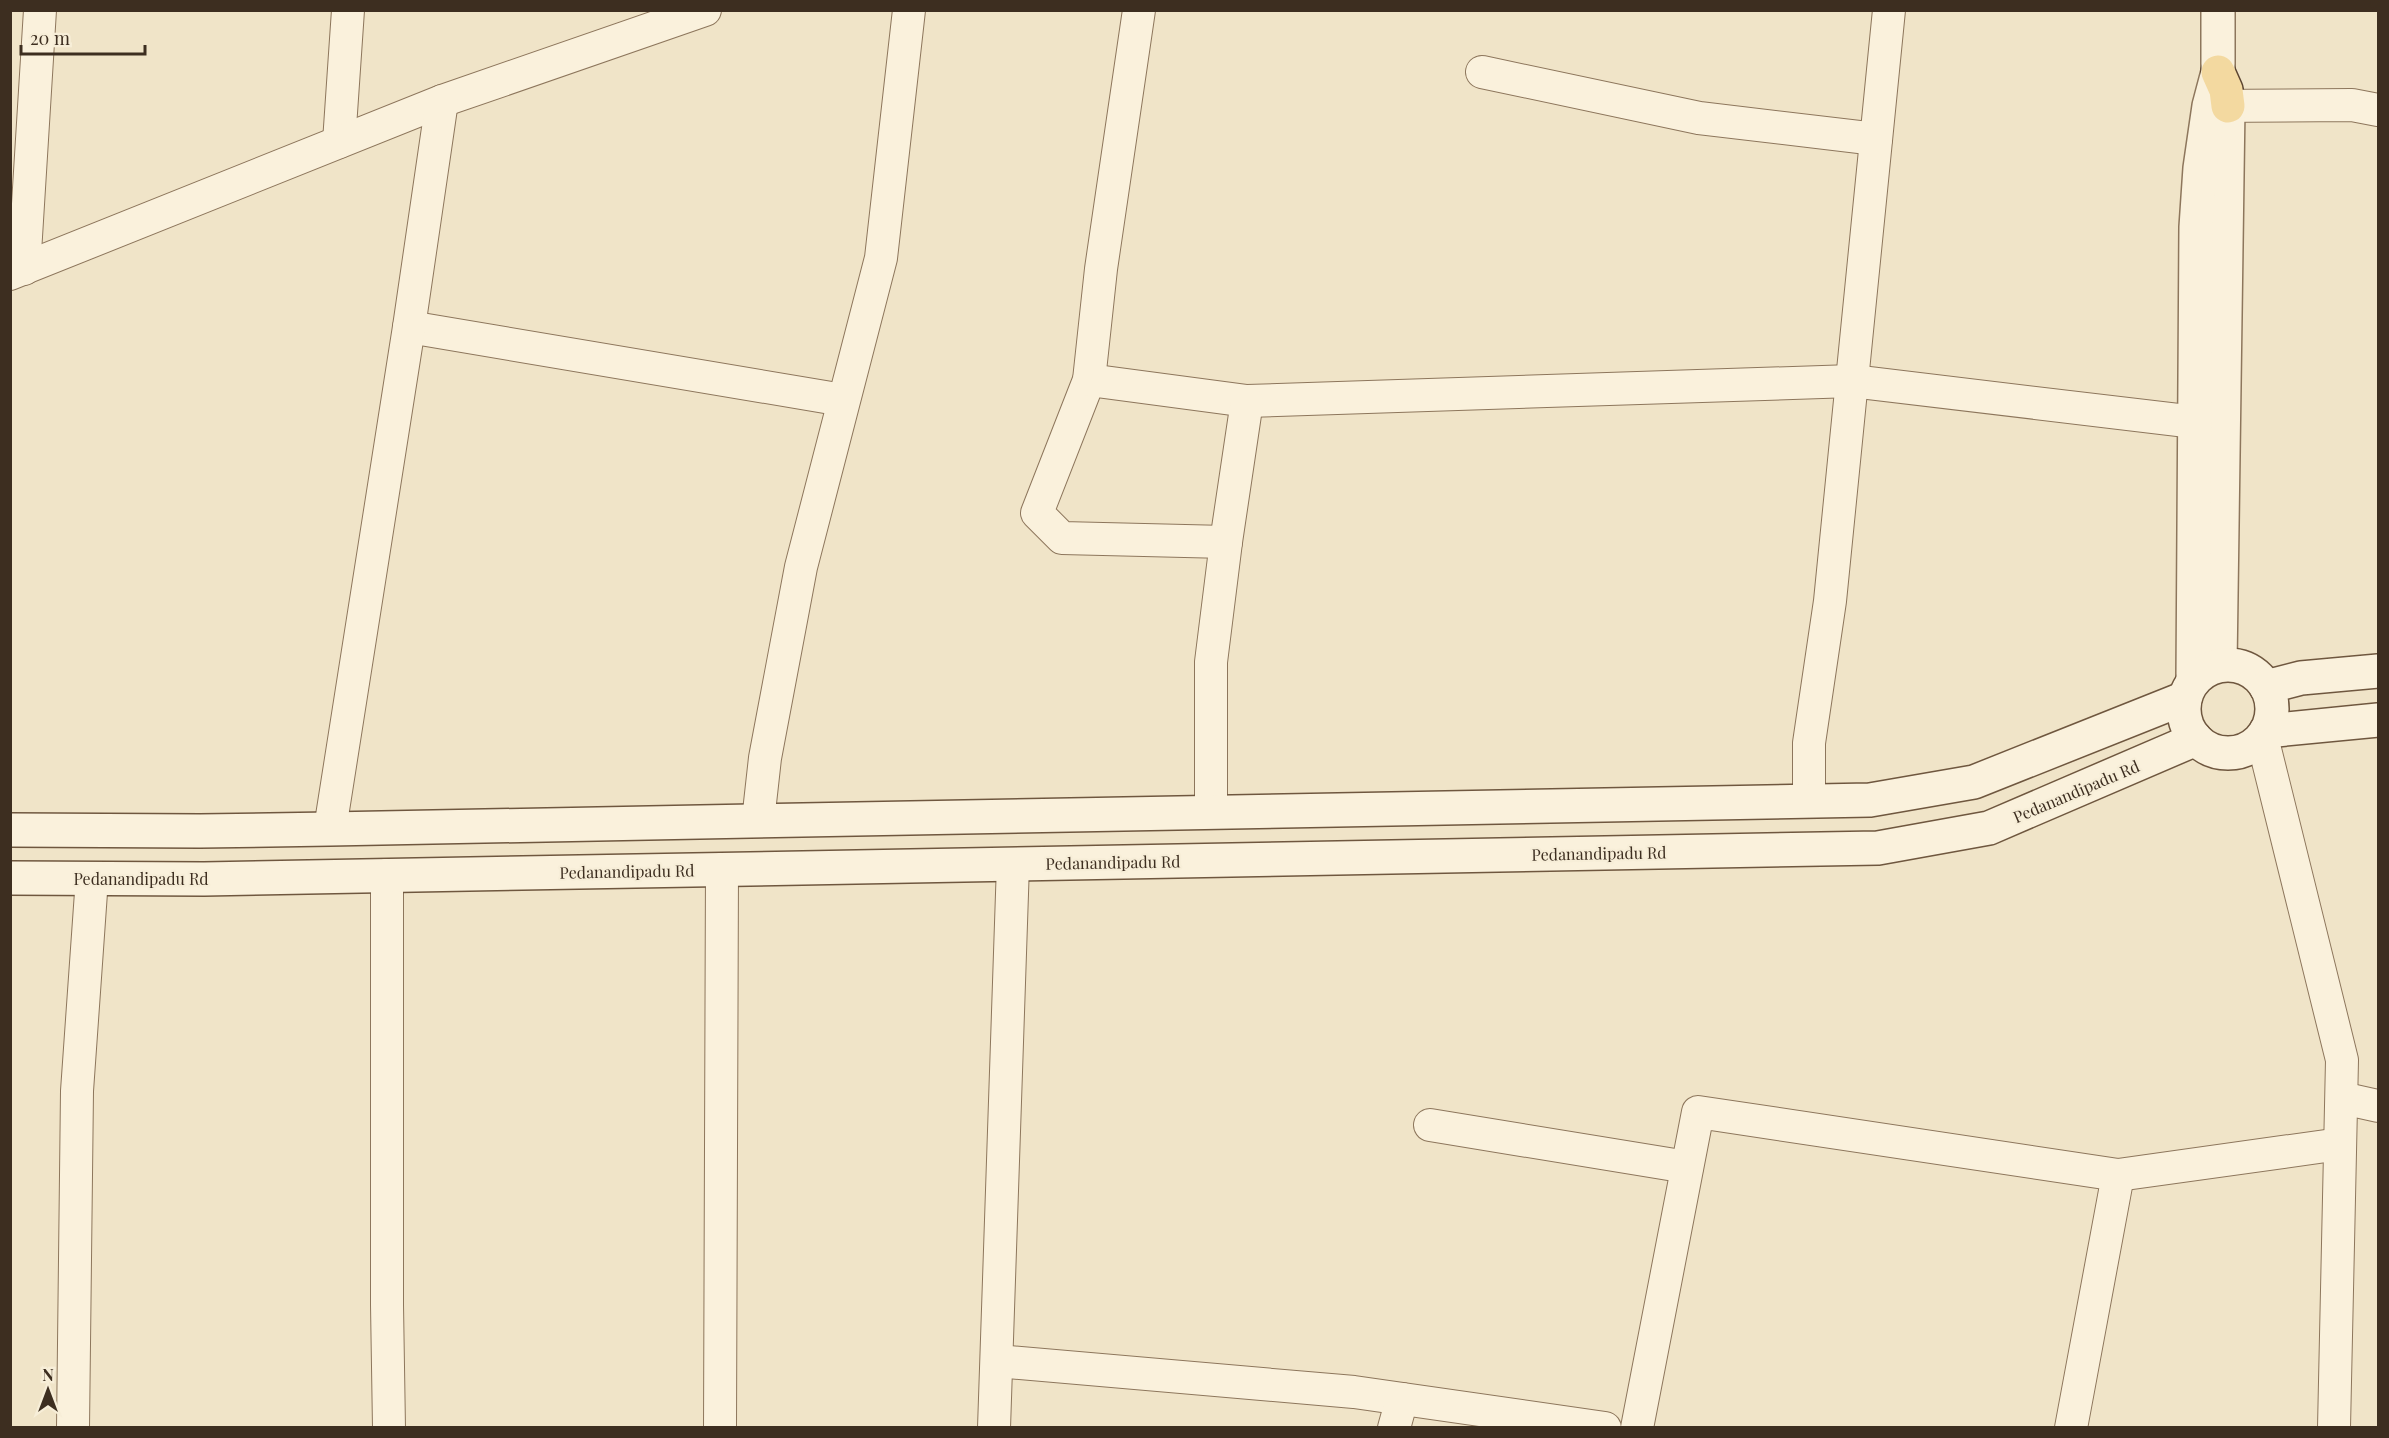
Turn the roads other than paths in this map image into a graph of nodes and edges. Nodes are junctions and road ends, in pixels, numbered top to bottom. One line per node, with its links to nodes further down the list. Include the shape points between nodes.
1 (40, 10): 14 (street)
2 (348, 10): 13 (street)
3 (705, 10): 9 (street)
4 (909, 10): 18 (street, via 881,258)
5 (1139, 10): 16 (street)
6 (1889, 10): 12 (street)
7 (2218, 10): 10 (main road, via 2218,72 2226,90)
8 (1482, 72): 12 (street, via 1699,118)
9 (442, 101): 13 (street); 15 (street)
10 (2218, 106): 11 (street, via 2352,105); 20 (main road, via 2200,168); 23 (main road, via 2229,171)
11 (2379, 110)
12 (1876, 139): 17 (street)
13 (339, 142): 14 (street)
14 (17, 271)
15 (409, 327): 18 (street); 31 (street)
16 (1089, 380): 19 (street); 21 (street, via 1037,513 1062,538)
17 (1852, 381): 19 (street); 20 (street); 28 (street, via 1830,600 1809,743)
18 (843, 400): 30 (street, via 801,567 765,758)
19 (1247, 401): 21 (street)
20 (2195, 422): 23 (main road)
21 (1226, 542): 29 (street, via 1211,662)
22 (2379, 671): 24 (main road, via 2301,678)
23 (2199, 681): 24 (main road, via 2236,665 2250,670); 27 (main road, via 2183,709 2186,724); 28 (main road, via 1974,782 1870,800)
24 (2266, 687): 26 (main road, via 2272,709)
25 (2379, 720): 26 (main road)
26 (2264, 734): 27 (main road, via 2236,753 2220,753); 38 (street, via 2342,1060)
27 (2196, 739): 33 (main road, Pedanandipadu Rd, via 1989,828 1878,848)
28 (1809, 801): 29 (main road)
29 (1211, 812): 30 (main road)
30 (758, 821): 31 (main road)
31 (330, 829): 32 (main road)
32 (10, 830)
33 (1012, 864): 34 (main road, Pedanandipadu Rd); 44 (street)
34 (722, 869): 35 (main road, Pedanandipadu Rd); 48 (street)
35 (387, 876): 37 (main road, Pedanandipadu Rd); 47 (street)
36 (10, 878): 37 (main road, Pedanandipadu Rd)
37 (92, 878): 46 (street, via 77,1092)
38 (2342, 1098): 39 (street); 41 (street)
39 (2379, 1106)
40 (1430, 1125): 42 (street)
41 (2340, 1144): 43 (street); 53 (street)
42 (1688, 1167): 43 (street, via 1698,1112); 51 (street)
43 (2118, 1175): 52 (street)
44 (997, 1361): 45 (street, via 1354,1392); 49 (street)
45 (1398, 1413): 50 (street)
46 (73, 1428)
47 (389, 1428)
48 (720, 1428)
49 (994, 1428)
50 (1605, 1428)
51 (1637, 1428)
52 (2071, 1428)
53 (2334, 1428)

